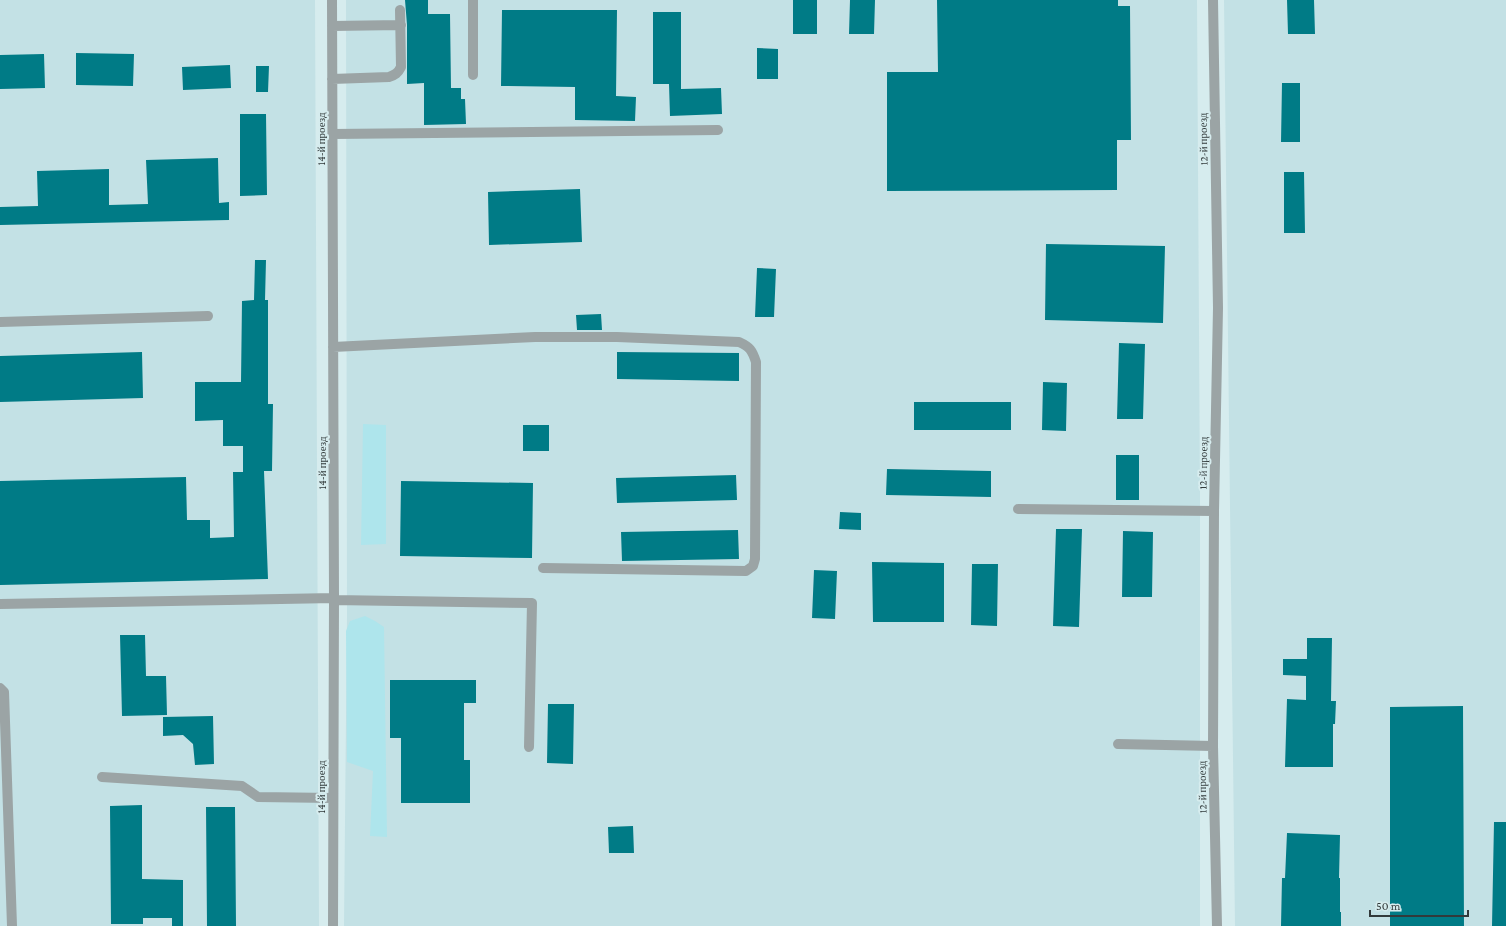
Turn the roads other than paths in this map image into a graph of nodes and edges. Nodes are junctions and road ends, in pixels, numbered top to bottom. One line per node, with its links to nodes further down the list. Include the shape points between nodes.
1 (332, 0): 6 (street, 14-й проезд)
2 (473, 0): 7 (street)
3 (1213, 0): 15 (street, 12-й проезд, via 1218,308)
4 (400, 10): 5 (street)
5 (401, 25): 6 (street); 8 (street, via 401,67 394,76)
6 (332, 26): 8 (street, 14-й проезд)
7 (473, 76)
8 (332, 79): 10 (street, 14-й проезд)
9 (718, 130): 10 (street)
10 (333, 134): 13 (street, 14-й проезд)
11 (208, 316): 12 (street)
12 (0, 322)
13 (333, 347): 16 (street, via 535,337 617,337 739,342 748,347 756,362 753,566 746,571); 17 (street, 14-й проезд)
14 (1018, 510): 15 (street)
15 (1214, 511): 21 (street, 12-й проезд)
16 (543, 568)
17 (334, 599): 18 (street); 22 (street, via 532,603); 24 (street, 14-й проезд)
18 (0, 604)
19 (0, 688): 25 (street, via 4,692)
20 (1118, 744): 21 (street)
21 (1213, 746): 27 (street, 12-й проезд)
22 (529, 747)
23 (102, 777): 24 (street, via 242,786 258,797)
24 (333, 798): 26 (street, 14-й проезд)
25 (12, 926)
26 (333, 926)
27 (1217, 926)

